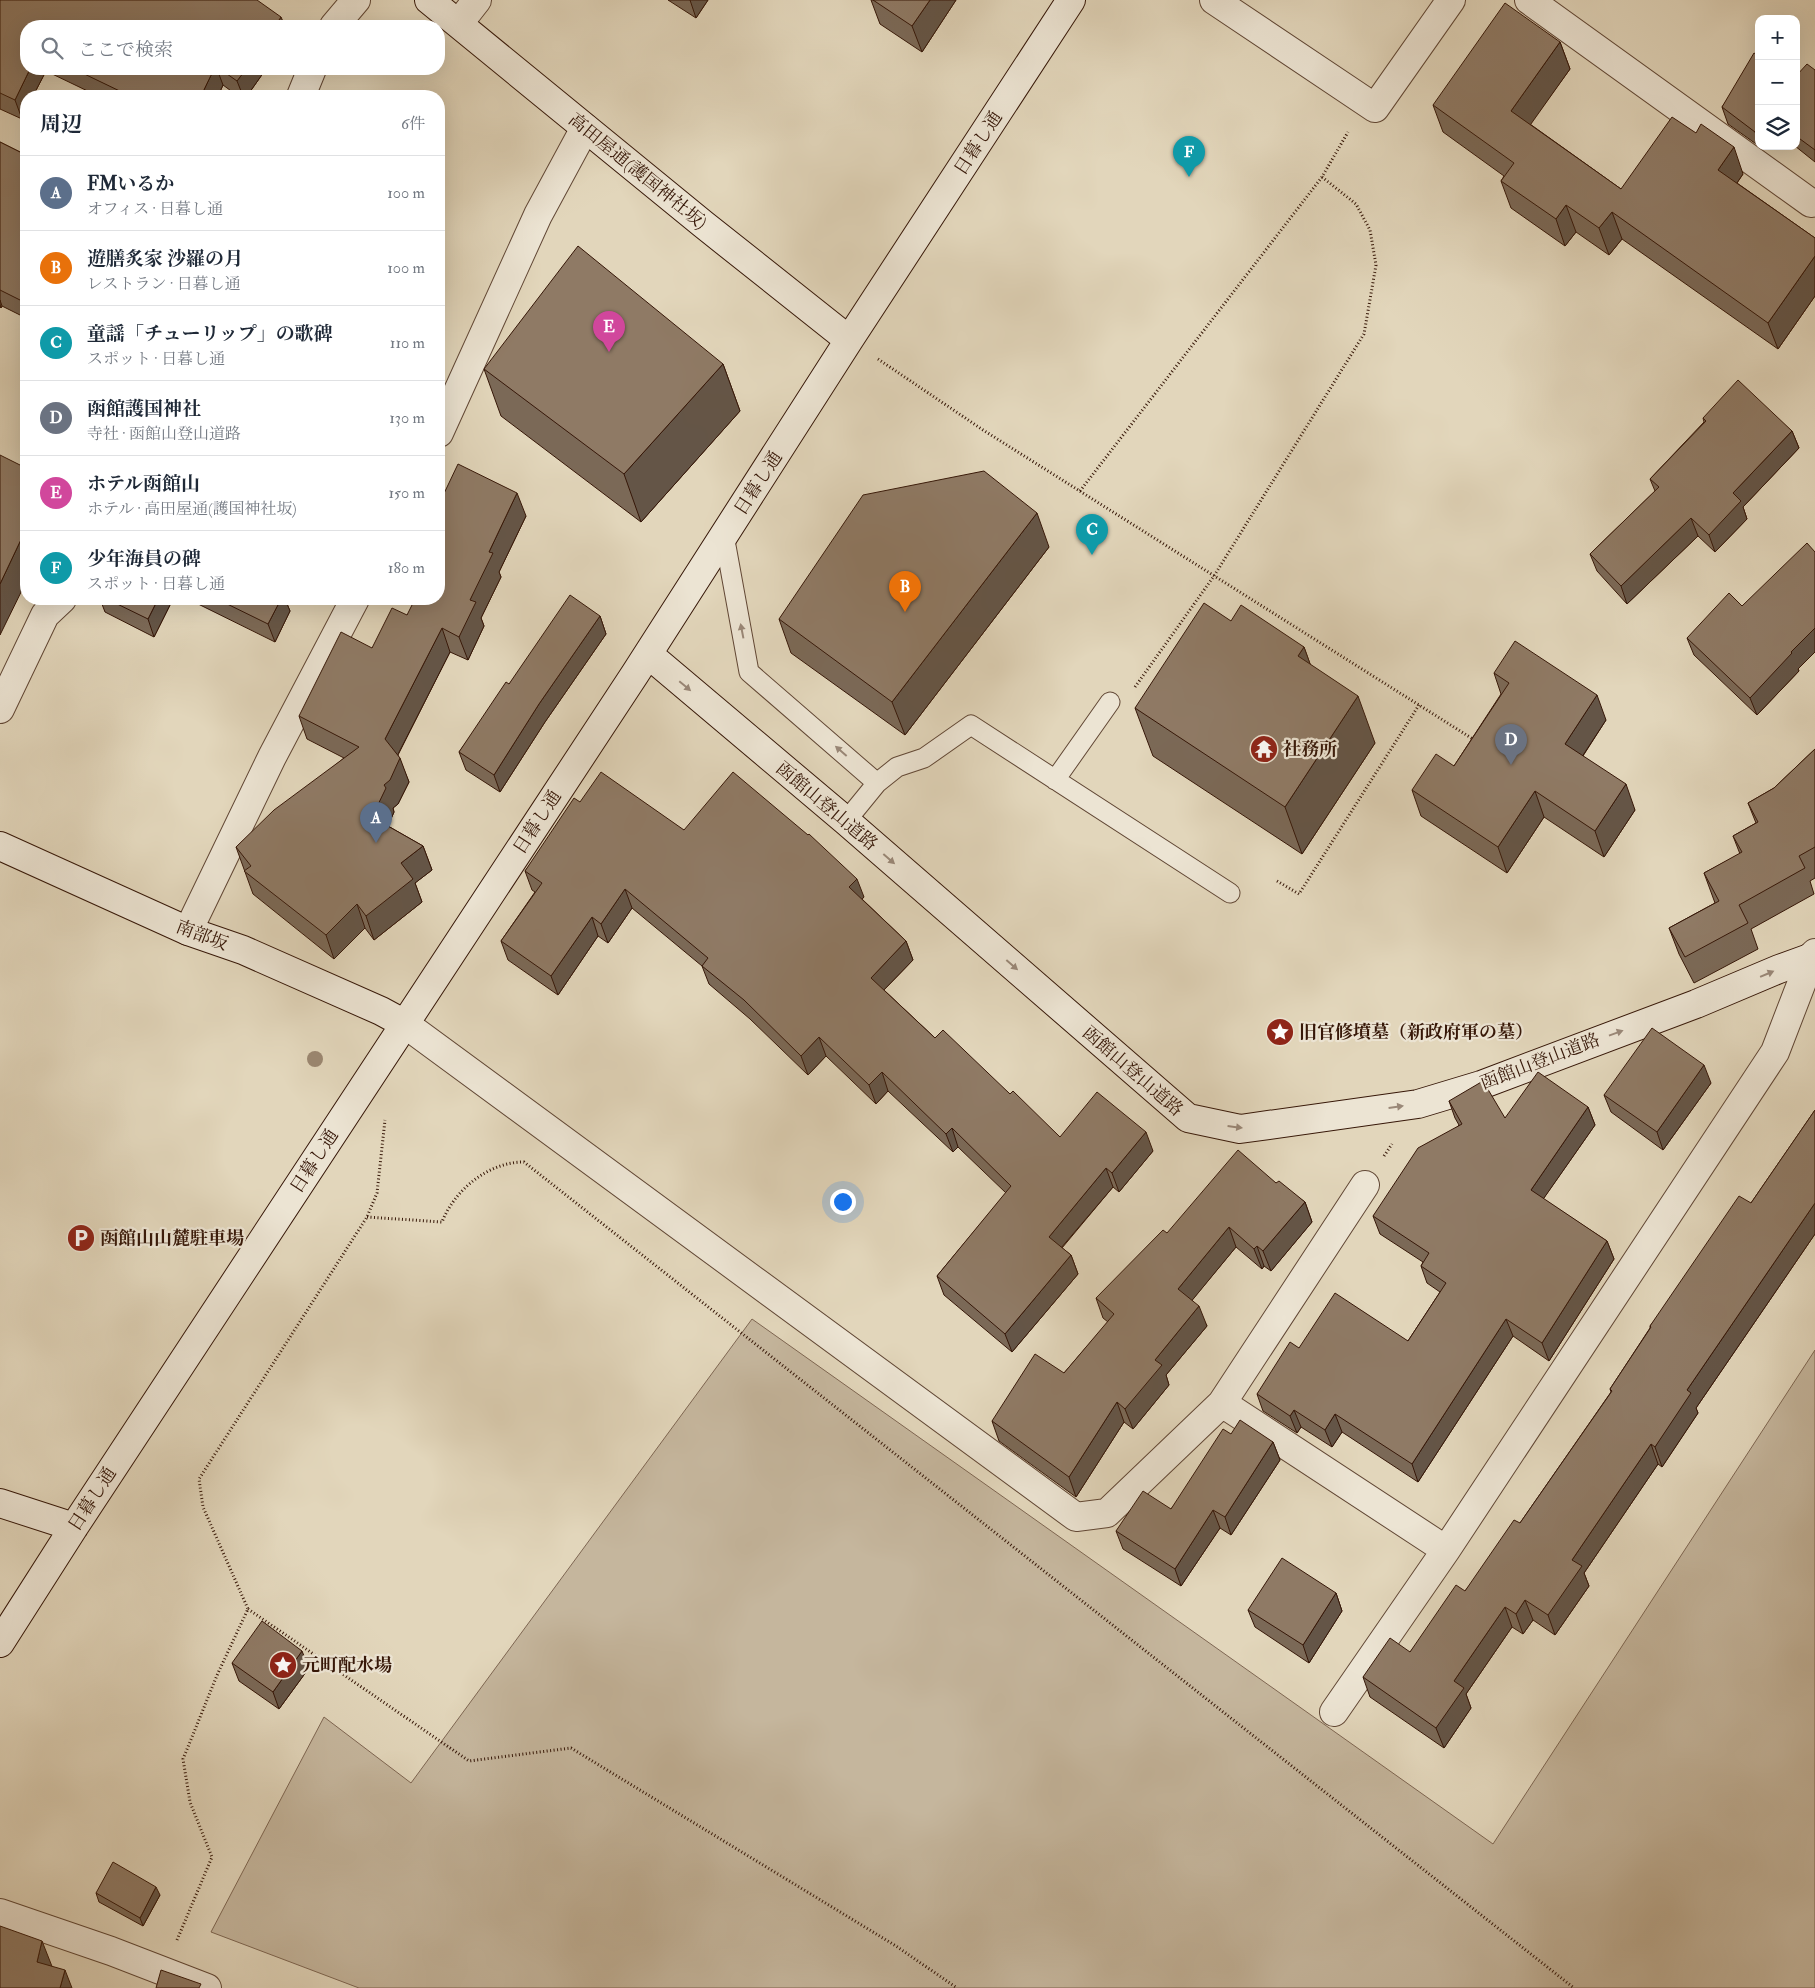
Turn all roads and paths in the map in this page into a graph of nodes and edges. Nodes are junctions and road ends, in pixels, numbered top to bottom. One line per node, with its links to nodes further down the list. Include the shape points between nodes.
1 (356, 0): 8 (street)
2 (429, 0): 9 (street, 高田屋通(護国神社坂))
3 (477, 0): 9 (street)
4 (1071, 0): 16 (street, 日暮し通)
5 (1214, 0): 6 (street, via 1374,108)
6 (1451, 0)
7 (1529, 0): 15 (street)
8 (339, 20)
9 (459, 23): 12 (street, 高田屋通(護国神社坂))
10 (310, 75): 11 (street)
11 (303, 90)
12 (585, 128): 16 (street, 高田屋通(護国神社坂)); 18 (street, via 538,215)
13 (1348, 131): 14 (path)
14 (1322, 177): 19 (path); 21 (path, via 1356,204 1370,230 1376,265 1364,334)
15 (1811, 203)
16 (849, 340): 20 (street, 日暮し通)
17 (896, 371): 19 (path)
18 (445, 420)
19 (1080, 492): 21 (path)
20 (724, 535): 24 (street, 日暮し通); 31 (lane, one-way to 20, via 750,672)
21 (1214, 576): 25 (path); 27 (path)
22 (56, 605): 28 (street, via 45,615)
23 (352, 605): 36 (street, via 272,757)
24 (648, 654): 32 (street, 函館山登山道路, one-way to 32); 38 (street, 日暮し通)
25 (1134, 689)
26 (1110, 702): 30 (lane)
27 (1419, 705): 29 (path); 34 (path, via 1299,894)
28 (0, 709)
29 (1483, 745)
30 (1056, 780): 31 (lane, via 971,725 924,758 897,767); 35 (lane)
31 (877, 784): 32 (lane)
32 (846, 821): 37 (street, 函館山登山道路, one-way to 37, via 1188,1118 1240,1129 1418,1104 1481,1085 1696,1004)
33 (0, 846): 36 (street, 南部坂)
34 (1277, 881)
35 (1230, 893)
36 (188, 931): 38 (street, 南部坂, via 243,950)
37 (1814, 955): 45 (street, via 1775,1052)
38 (405, 1024): 39 (street, 日暮し通); 42 (street, 南部坂, via 1076,1516 1106,1513)
39 (376, 1067): 41 (path, via 388,1096 377,1193); 44 (street, 日暮し通)
40 (1365, 1185): 42 (street, 南部坂)
41 (368, 1217): 46 (path, via 199,1478 203,1507); 53 (path, via 442,1222 447,1210 465,1188 488,1171 510,1162 524,1162)
42 (1222, 1403): 45 (street)
43 (0, 1503): 44 (street)
44 (74, 1527): 47 (street, 日暮し通)
45 (1446, 1550): 48 (street)
46 (248, 1609): 50 (path, via 183,1759 190,1802 212,1857); 52 (path, via 469,1761 572,1748 896,1946)
47 (0, 1643)
48 (1334, 1712)
49 (0, 1913): 50 (street)
50 (164, 1971): 51 (street)
51 (207, 1988)
52 (957, 1988)
53 (1574, 1988)

